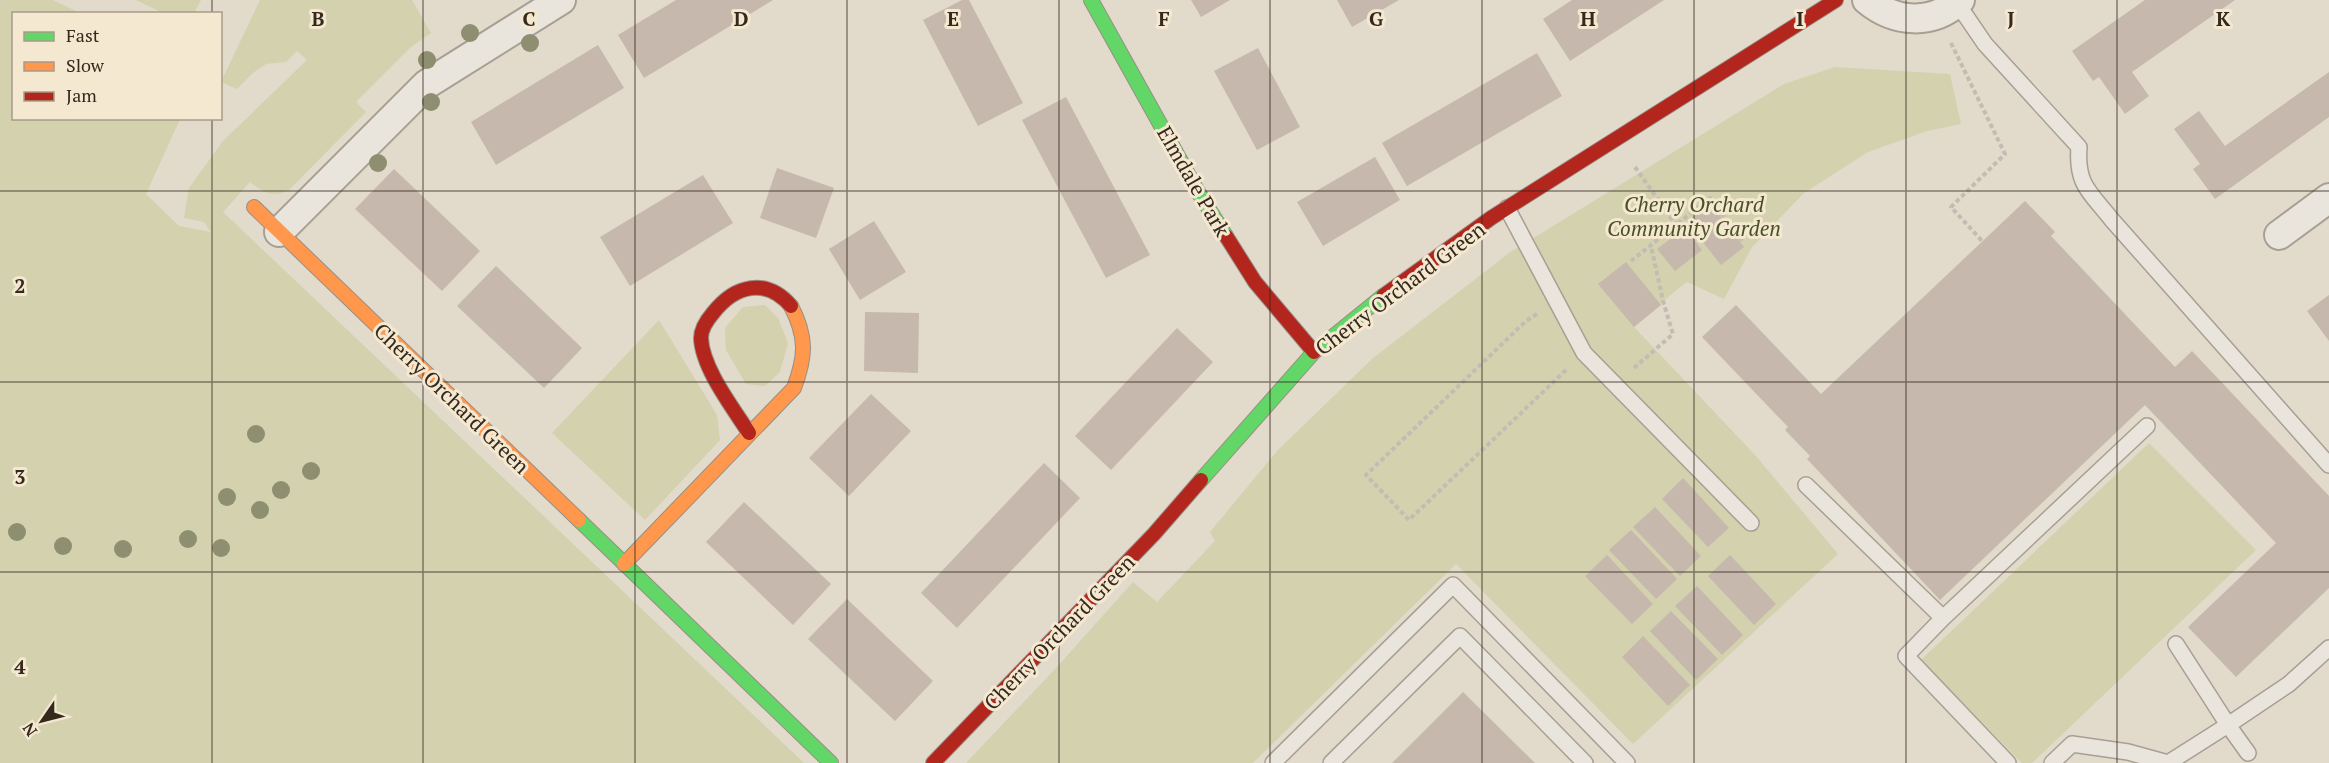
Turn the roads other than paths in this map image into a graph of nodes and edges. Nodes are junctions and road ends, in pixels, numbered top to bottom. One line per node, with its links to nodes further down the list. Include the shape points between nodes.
1 (561, 0): 9 (street, via 427,84)
2 (1091, 0): 11 (street, Elmdale Park, via 1198,192 1249,273)
3 (1836, 0): 8 (street, Cherry Orchard Green)
4 (1867, 0): 5 (street, via 1878,9 1913,20)
5 (1951, 6): 14 (lane, via 2079,147 2081,180 2112,220)
6 (2329, 198): 10 (street)
7 (254, 207): 9 (street, Cherry Orchard Green)
8 (1507, 208): 11 (street, Cherry Orchard Green, via 1402,281); 16 (lane, via 1584,353)
9 (279, 232): 17 (street, Cherry Orchard Green)
10 (2279, 234)
11 (1314, 352): 24 (street, Cherry Orchard Green, via 1154,534)
12 (2147, 426): 18 (lane)
13 (749, 434): 13 (street, via 794,388 804,343 792,307 779,292 765,287 748,287 728,296 710,315 701,334 704,356); 17 (street)
14 (2329, 465)
15 (1806, 485): 18 (lane)
16 (1751, 523)
17 (624, 564): 23 (street, Cherry Orchard Green)
18 (1943, 618): 29 (lane, via 1906,657)
19 (2176, 644): 21 (lane)
20 (2329, 648): 21 (lane, via 2289,684)
21 (2229, 725): 22 (lane); 30 (lane, via 2168,763 2072,744)
22 (2248, 753)
23 (831, 763)
24 (933, 763)
25 (1273, 763): 28 (lane, via 1453,585)
26 (1331, 763): 27 (lane, via 1460,636)
27 (1585, 763)
28 (1627, 763)
29 (2008, 763)
30 (2052, 763)

